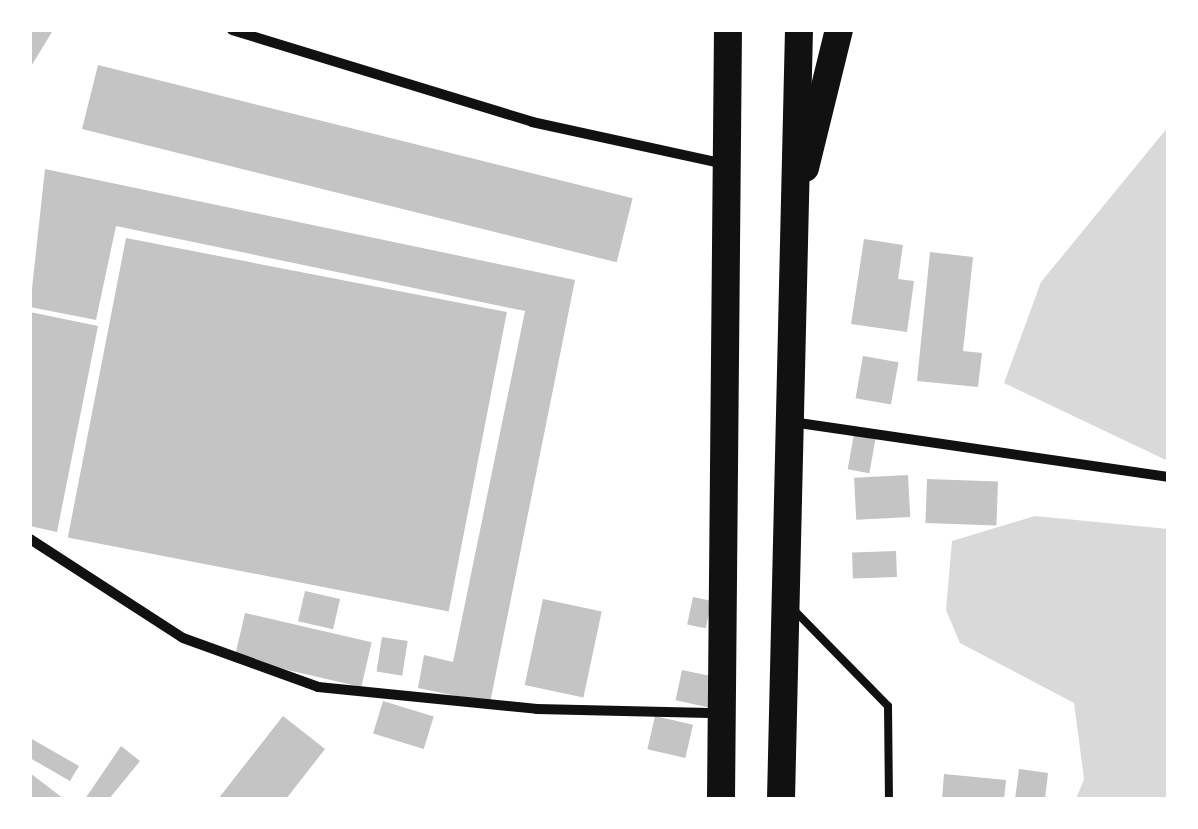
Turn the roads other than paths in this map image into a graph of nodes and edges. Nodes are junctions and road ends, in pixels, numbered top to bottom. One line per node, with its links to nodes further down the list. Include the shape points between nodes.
1 (232, 30): 5 (street, via 532,122)
2 (728, 30): 5 (highway)
3 (798, 30): 6 (highway)
4 (839, 30): 6 (highway, via 836,70)
5 (726, 164): 11 (highway)
6 (799, 182): 7 (highway)
7 (791, 422): 8 (street); 10 (highway)
8 (1168, 477)
9 (30, 540): 11 (street, via 182,638 318,687 538,709)
10 (781, 596): 13 (highway); 14 (lane, via 888,706)
11 (720, 713): 12 (highway)
12 (721, 799)
13 (781, 799)
14 (889, 799)

